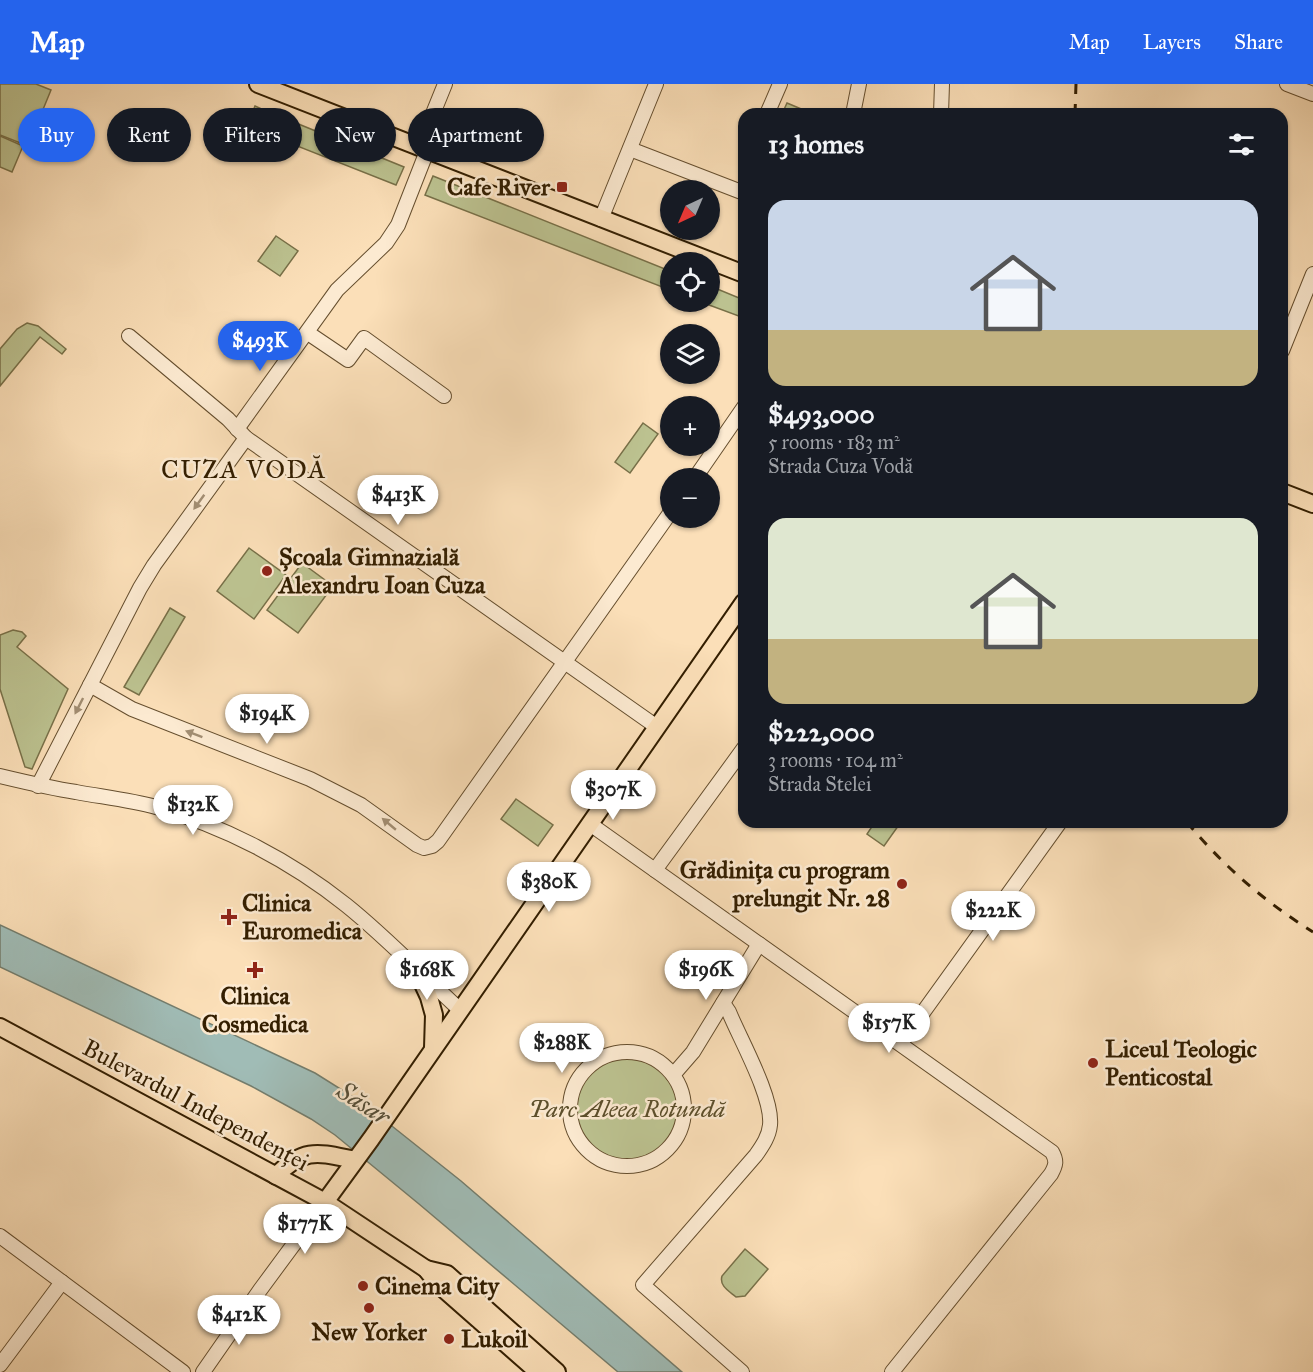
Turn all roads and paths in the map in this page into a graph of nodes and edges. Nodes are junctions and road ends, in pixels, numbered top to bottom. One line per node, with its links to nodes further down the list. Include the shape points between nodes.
1 (258, 84): 13 (main road)
2 (445, 84): 9 (street)
3 (656, 84): 14 (street)
4 (780, 84): 10 (street)
5 (859, 84): 11 (street)
6 (942, 84): 12 (street)
7 (1287, 84): 8 (street)
8 (1313, 94)
9 (437, 108)
10 (770, 108)
11 (854, 108)
12 (941, 108)
13 (408, 144)
14 (630, 149): 17 (street); 18 (street)
15 (419, 162): 21 (street, via 398,225 375,255 337,290)
16 (454, 162): 18 (main road)
17 (738, 191)
18 (601, 219): 19 (main road)
19 (738, 272)
20 (1313, 274): 23 (street)
21 (308, 333): 24 (street, via 348,360 364,338); 26 (street)
22 (129, 336): 26 (street)
23 (1288, 336)
24 (444, 396)
25 (738, 416): 27 (street)
26 (242, 434): 32 (street); 33 (street, one-way to 33, via 149,573)
27 (702, 468)
28 (1288, 494): 29 (main road)
29 (1313, 504)
30 (660, 527): 32 (street)
31 (738, 614): 34 (main road)
32 (564, 662): 33 (street, one-way to 33, via 438,841 424,848 382,818 310,779 132,709); 34 (street)
33 (90, 685): 37 (street, one-way to 37)
34 (657, 727): 38 (main road)
35 (738, 756): 40 (street)
36 (0, 776): 37 (street)
37 (38, 786): 42 (street, via 154,807 248,843 332,894)
38 (590, 824): 40 (street); 44 (main road)
39 (1056, 828): 46 (street)
40 (655, 870): 41 (street)
41 (759, 944): 43 (street); 46 (street)
42 (416, 969): 44 (street); 47 (main road, via 434,1014)
43 (723, 1003): 48 (street, via 693,1052); 60 (street, via 766,1097 770,1124 767,1137 756,1155 643,1285)
44 (459, 1010): 47 (main road)
45 (0, 1027): 50 (main road, Bulevardul Independenței)
46 (901, 1043): 61 (street, via 1046,1146 1056,1160 1056,1167)
47 (433, 1049): 49 (main road)
48 (673, 1075): 48 (street, via 658,1061 639,1053 612,1053 595,1061 576,1082 570,1100 570,1119 582,1144 596,1157 619,1166 641,1165 658,1157 673,1144 684,1118 684,1099)
49 (355, 1160): 50 (main road, via 313,1153 288,1163); 51 (main road)
50 (276, 1176): 51 (main road, Bulevardul Independenței)
51 (325, 1202): 53 (main road, Bulevardul Independenței); 57 (street)
52 (0, 1236): 54 (street)
53 (426, 1269): 58 (main road, Bulevardul Independenței); 59 (main road, Bulevardul Independenței, via 447,1274)
54 (62, 1282): 55 (street); 56 (street)
55 (0, 1365)
56 (183, 1372)
57 (203, 1372)
58 (538, 1372)
59 (557, 1372)
60 (742, 1372)
61 (892, 1372)

